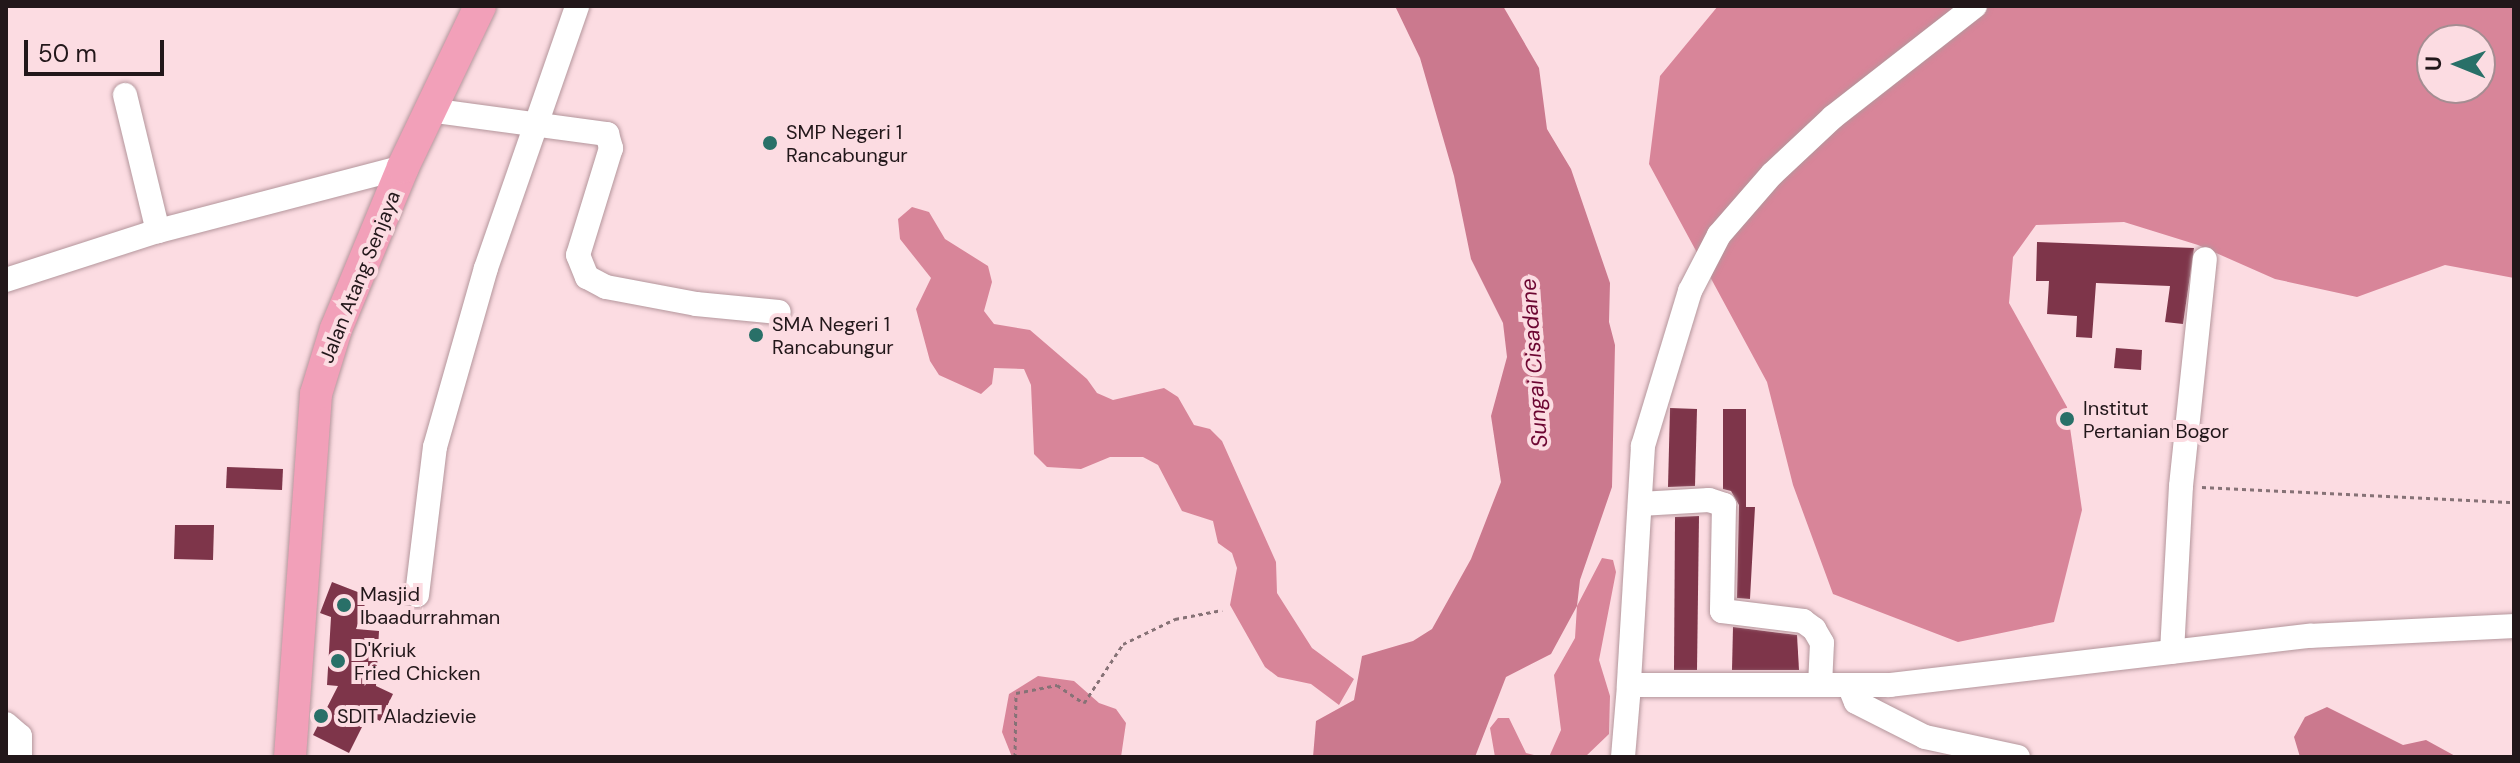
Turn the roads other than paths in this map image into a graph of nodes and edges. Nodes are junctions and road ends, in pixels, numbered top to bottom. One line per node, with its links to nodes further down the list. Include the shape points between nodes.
1 (480, 6): 5 (main road, Jalan Atang Senjaya)
2 (577, 6): 6 (street)
3 (1975, 6): 12 (street, via 1833,117 1772,174 1719,235 1690,291 1664,365 1643,446)
4 (125, 95): 8 (street)
5 (429, 110): 6 (street); 7 (main road, Jalan Atang Senjaya)
6 (537, 124): 11 (street, via 607,134 611,139 581,232 578,255 587,277 606,287 696,304); 13 (street, via 486,268 435,447)
7 (403, 167): 8 (street); 21 (main road, Jalan Atang Senjaya, via 336,329 316,394)
8 (158, 231): 10 (street)
9 (2205, 259): 15 (street, via 2181,486)
10 (6, 280)
11 (779, 312)
12 (1640, 504): 16 (street); 17 (street, via 1709,500 1724,505 1722,611 1803,621 1814,629 1822,643)
13 (417, 595)
14 (2514, 626): 15 (street, via 2310,636)
15 (2172, 652): 18 (street)
16 (1629, 685): 17 (street); 22 (street)
17 (1820, 685): 18 (street)
18 (1849, 685): 23 (street, via 1856,702 1925,737)
19 (6, 724): 20 (street, via 20,736)
20 (20, 757)
21 (290, 757)
22 (1623, 757)
23 (2018, 757)

